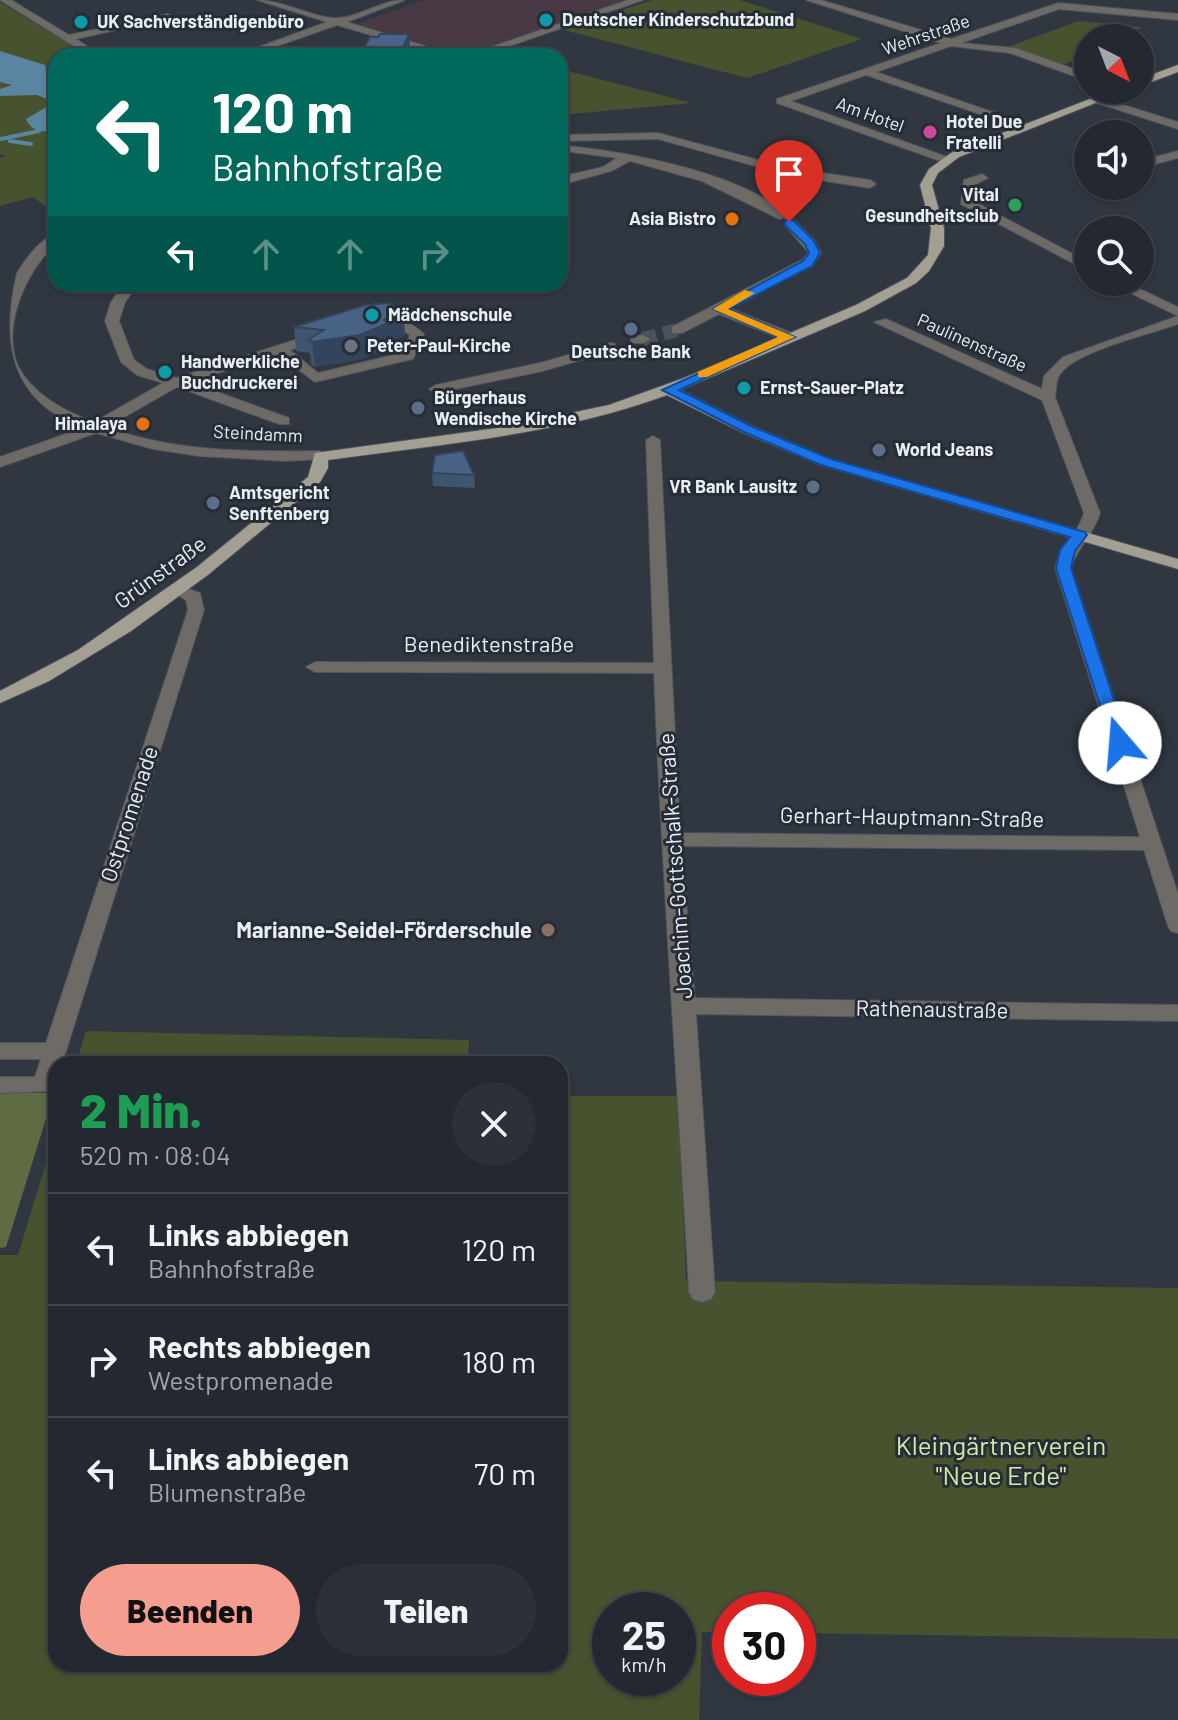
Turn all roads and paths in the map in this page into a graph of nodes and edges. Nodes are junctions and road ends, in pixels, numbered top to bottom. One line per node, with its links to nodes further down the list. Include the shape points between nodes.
1 (4, 0): 13 (street)
2 (262, 0): 8 (street)
3 (302, 0): 8 (street)
4 (400, 0): 12 (street)
5 (638, 0): 18 (street)
6 (811, 0): 14 (street)
7 (1069, 0): 9 (street)
8 (284, 6): 12 (street)
9 (1058, 6): 11 (street, Wehrstraße); 14 (street, Wehrstraße)
10 (168, 17): 13 (street)
11 (1178, 17)
12 (337, 22): 16 (street); 17 (street)
13 (67, 38): 15 (street)
14 (951, 43): 20 (street, Wehrstraße); 21 (street, via 992,46)
15 (84, 48)
16 (262, 48)
17 (426, 48)
18 (494, 48)
19 (1178, 68): 22 (main road)
20 (867, 72): 23 (street, Wehrstraße); 26 (street)
21 (1074, 73)
22 (1154, 77)
23 (781, 101): 32 (street, Am Hotel)
24 (1087, 104): 32 (main road)
25 (1110, 104): 27 (street)
26 (1000, 118)
27 (1178, 126)
28 (568, 138): 36 (street, via 658,136 787,171)
29 (568, 149): 31 (street)
30 (1178, 154): 33 (street)
31 (630, 156): 35 (street, via 607,169); 42 (street, via 689,170 742,192 786,219 810,243 815,253 807,263)
32 (946, 160): 49 (main road, Steindamm, via 926,185 939,233 929,263 886,296)
33 (1154, 161)
34 (982, 178): 38 (street, via 968,183 965,201)
35 (568, 179)
36 (870, 184)
37 (48, 247): 39 (street, Steindamm)
38 (1074, 259)
39 (6, 292): 57 (street, Steindamm, via 11,369 51,409)
40 (125, 292): 52 (street, via 112,321 128,362)
41 (1144, 296): 43 (street)
42 (719, 309): 47 (street); 49 (street)
43 (1178, 312)
44 (1178, 320): 55 (street, via 1068,360 1051,376)
45 (365, 322): 51 (street, via 393,320 417,334 408,356 315,378)
46 (881, 322): 55 (street, Paulinenstraße)
47 (677, 330)
48 (337, 331): 51 (street)
49 (789, 337): 54 (main road, Steindamm)
50 (610, 347): 53 (street, via 550,366)
51 (280, 349): 52 (street)
52 (174, 383): 56 (street); 57 (street)
53 (436, 389)
54 (669, 390): 59 (main road, Steindamm, via 557,422); 61 (main road, via 826,462)
55 (1048, 397): 61 (street, via 1092,513)
56 (284, 421)
57 (94, 428): 59 (street, Steindamm, via 224,454); 60 (street)
58 (653, 440): 65 (street, Joachim-Gottschalk-Straße)
59 (320, 456): 63 (main road, Grünstraße, via 315,479)
60 (0, 462)
61 (1080, 535): 62 (main road); 68 (street, via 1063,568)
62 (1178, 564)
63 (175, 589): 66 (main road, Grünstraße, via 101,643); 73 (street, Ostpromenade, via 194,597 196,610)
64 (315, 667): 65 (street, Benediktenstraße)
65 (663, 668): 67 (street, Joachim-Gottschalk-Straße)
66 (0, 698)
67 (671, 839): 68 (street, Gerhart-Hauptmann-Straße); 70 (street, Joachim-Gottschalk-Straße)
68 (1152, 844): 69 (street)
69 (1178, 926)
70 (685, 1006): 71 (street, Rathenaustraße); 77 (street, Joachim-Gottschalk-Straße)
71 (1178, 1013)
72 (0, 1051): 73 (street)
73 (54, 1051): 74 (street, Ostpromenade)
74 (53, 1056)
75 (48, 1071): 76 (street, Ostpromenade, via 44,1085)
76 (0, 1085)
77 (702, 1292)

